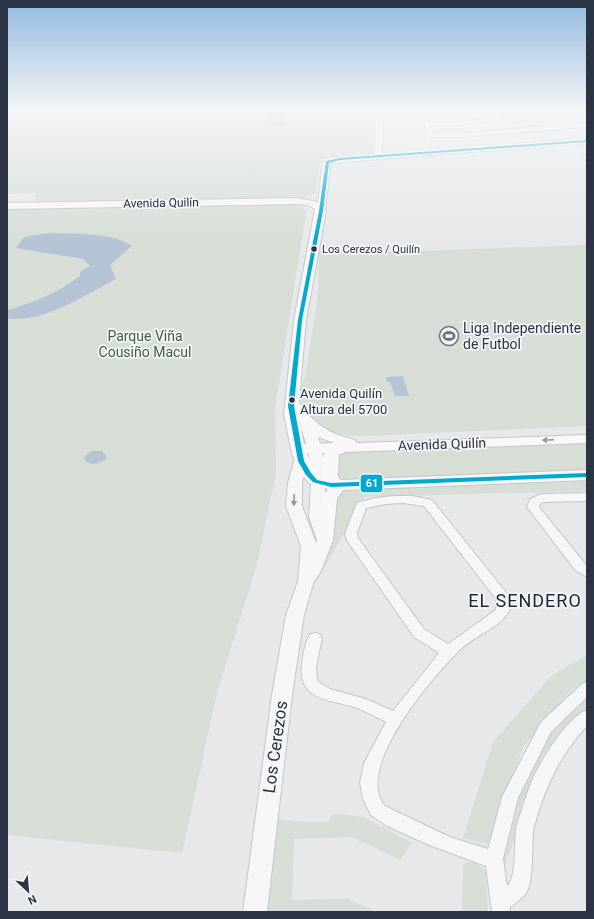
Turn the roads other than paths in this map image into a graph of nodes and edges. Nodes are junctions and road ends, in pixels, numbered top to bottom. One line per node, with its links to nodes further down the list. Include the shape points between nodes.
1 (378, 154): 4 (street)
2 (416, 154): 4 (street)
3 (587, 156): 5 (street)
4 (378, 157): 9 (street, via 329,161)
5 (587, 159)
6 (7, 202): 8 (main road, Avenida Quilín)
7 (306, 203): 8 (main road, Avenida Quilín, via 283,201); 9 (main road); 9 (main road, via 315,209)
8 (39, 205): 10 (main road, Avenida Quilín)
9 (321, 205): 11 (main road, via 300,320)
10 (7, 206)
11 (292, 402): 12 (main road); 17 (main road, via 291,414)
12 (308, 425): 14 (main road, via 338,440); 16 (street)
13 (587, 439): 14 (main road, Avenida Quilín, one-way to 14)
14 (377, 446): 15 (main road, Avenida Quilín)
15 (342, 448): 16 (main road, Avenida Quilín); 20 (main road, via 332,452 330,458 330,479)
16 (315, 449): 17 (main road, Avenida Quilín); 19 (street)
17 (299, 455): 19 (main road, via 308,474); 24 (street, Los Cerezos, one-way to 24, via 294,506 309,546)
18 (587, 475): 20 (main road)
19 (318, 482): 20 (main road); 22 (street, via 316,513)
20 (338, 485): 22 (main road, via 329,499)
21 (587, 497): 23 (street, via 541,498 534,502 532,507 580,567)
22 (325, 540): 24 (street, Los Cerezos, via 313,571)
23 (587, 572)
24 (305, 583): 32 (street, Los Cerezos, via 296,615 282,695)
25 (314, 638): 29 (street, via 309,663 311,685 326,694 361,703)
26 (449, 652): 26 (street, via 419,634 352,539 350,532 361,506 378,501 417,500 428,503 503,598 503,610 497,617); 29 (street)
27 (587, 688): 30 (street, via 546,727 510,797)
28 (587, 716): 31 (street, via 573,730 543,775 525,829 518,889)
29 (395, 719): 30 (street, via 382,742 368,780 370,798 378,811 454,848)
30 (494, 859): 31 (street)
31 (501, 908)
32 (255, 912)

